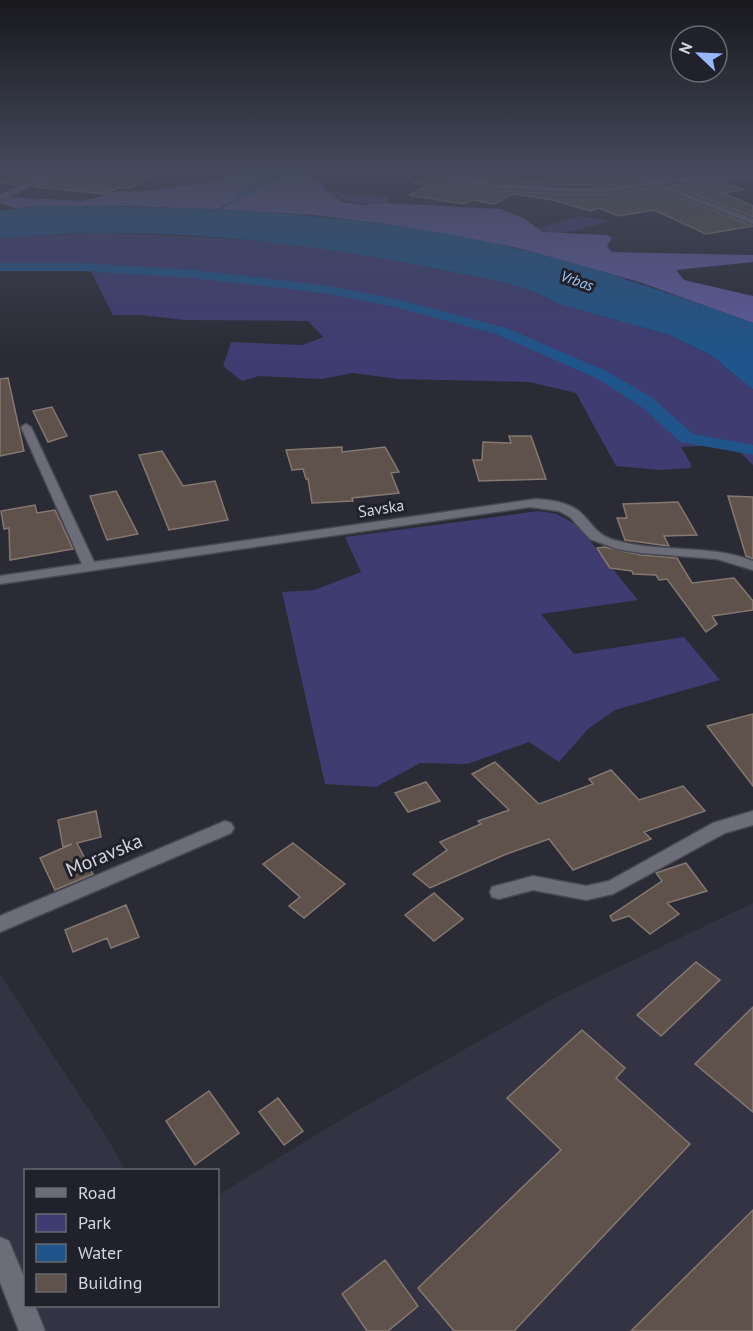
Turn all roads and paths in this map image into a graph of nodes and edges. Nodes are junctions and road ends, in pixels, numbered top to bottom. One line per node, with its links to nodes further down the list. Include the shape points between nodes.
1 (26, 427): 2 (street)
2 (89, 566): 3 (street, Savska, via 547,503 575,514 593,536 627,548 734,558); 4 (street, Savska)
3 (753, 566)
4 (0, 579)
5 (753, 818): 7 (street, via 719,828 613,887 586,893 533,883)
6 (225, 828): 8 (street, Moravska)
7 (499, 892)
8 (0, 924)
9 (0, 1250): 10 (street)
10 (32, 1331)

